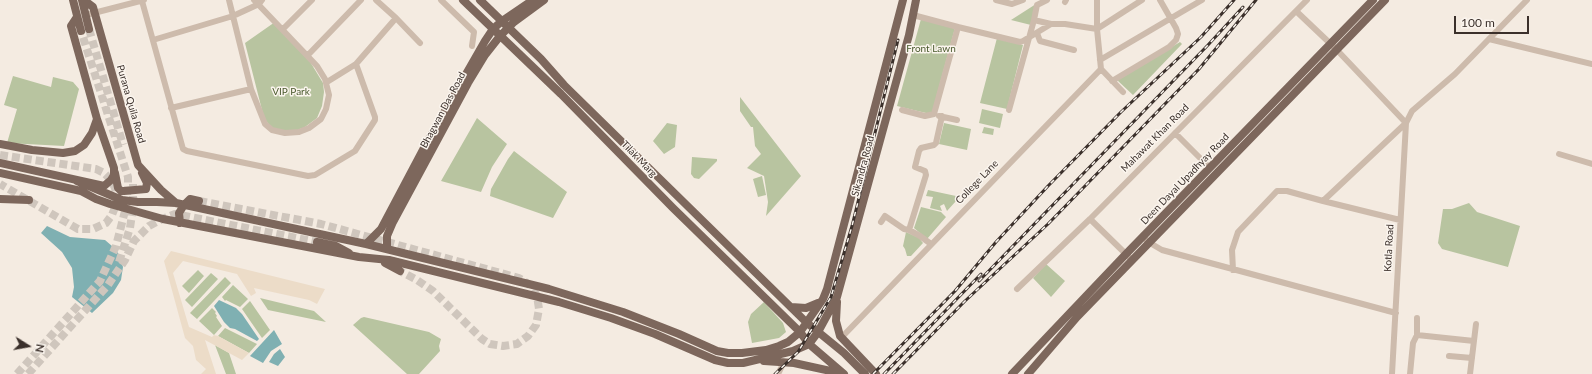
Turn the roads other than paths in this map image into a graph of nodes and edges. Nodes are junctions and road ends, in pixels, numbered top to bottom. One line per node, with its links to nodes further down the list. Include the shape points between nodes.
1 (72, 0): 30 (main road)
2 (83, 0): 28 (main road, Purana Quila Road, via 93,7); 30 (main road, Purana Quila Road)
3 (143, 0): 28 (street); 46 (street)
4 (229, 0): 31 (street)
5 (312, 0): 39 (street)
6 (361, 0): 52 (street)
7 (376, 0): 32 (street)
8 (441, 0): 49 (street, via 474,32)
9 (463, 0): 40 (main road, Tilak Marg)
10 (480, 0): 35 (main road, Tilak Marg)
11 (533, 0): 35 (main road, Bhagwan Das Road)
12 (544, 0): 37 (main road, Bhagwan Das Road)
13 (903, 0): 104 (main road, Sikandra Road)
14 (916, 0): 29 (main road, Sikandra Road)
15 (996, 0): 16 (street, via 1012,4)
16 (1023, 0)
17 (1046, 0): 34 (street, via 1037,5)
18 (1097, 0): 41 (street)
19 (1142, 0): 41 (street)
20 (1160, 0): 33 (street)
21 (1202, 0): 33 (street)
22 (1307, 0): 27 (street, Mahawat Khan Road)
23 (1373, 0): 50 (main road, Deen Dayal Upadhyay Road)
24 (1385, 0): 50 (main road, Deen Dayal Upadhyay Road)
25 (1527, 0): 47 (street)
26 (258, 1): 31 (street); 39 (street)
27 (1296, 11): 50 (street); 69 (street, Mahawat Khan Road)
28 (94, 13): 30 (street); 74 (main road, Purana Quila Road)
29 (913, 15): 38 (street); 105 (main road, Sikandra Road)
30 (81, 16): 42 (main road); 66 (main road, via 71,26)
31 (233, 16): 46 (street); 59 (street)
32 (396, 18): 48 (street); 54 (street)
33 (1171, 18): 53 (street); 57 (street, via 1178,34 1173,43)
34 (1034, 20): 36 (street); 45 (street)
35 (502, 21): 37 (main road, Tilak Marg); 40 (main road, Bhagwan Das Road)
36 (1051, 24): 41 (street); 43 (street)
37 (509, 27): 44 (main road, Bhagwan Das Road); 78 (main road, Tilak Marg)
38 (958, 27): 45 (street, via 1020,42); 64 (street, via 941,100)
39 (283, 29): 52 (street)
40 (493, 29): 44 (main road, Tilak Marg); 81 (main road, Bhagwan Das Road)
41 (1097, 29): 53 (street)
42 (85, 30)
43 (1038, 33): 45 (street); 51 (street, via 1040,42)
44 (500, 36): 80 (main road, Tilak Marg); 85 (main road, Bhagwan Das Road, via 468,84)
45 (1030, 37): 63 (street)
46 (153, 40): 61 (street)
47 (1489, 40): 55 (street); 68 (street, via 1412,111)
48 (420, 43)
49 (472, 46)
50 (1334, 46): 68 (street); 76 (main road, Deen Dayal Upadhyay Road); 95 (main road, Deen Dayal Upadhyay Road)
51 (1074, 50)
52 (308, 55): 58 (street)
53 (1100, 60): 56 (street)
54 (356, 64): 58 (street); 61 (street, via 374,120 355,151 308,176 185,150 182,148)
55 (1592, 64)
56 (1101, 69): 57 (street); 97 (street, College Lane)
57 (1112, 81): 60 (street)
58 (326, 82): 59 (street, via 329,98 320,119 309,128 290,133 272,130 265,124)
59 (251, 89): 61 (street)
60 (1123, 92)
61 (171, 108)
62 (902, 110): 64 (street, via 925,116)
63 (1008, 110)
64 (934, 114): 65 (street)
65 (942, 116): 67 (street); 92 (street, via 936,143 919,151 915,167 925,171 926,175)
66 (97, 119): 70 (main road, via 84,145 75,151 63,153); 75 (main road)
67 (957, 120)
68 (1406, 123): 86 (street); 89 (street, Kotla Road)
69 (1175, 133): 76 (street); 88 (street, Mahawat Khan Road)
70 (0, 144)
71 (1559, 154): 73 (street)
72 (0, 162): 79 (main road)
73 (1592, 164)
74 (138, 165): 75 (main road, via 147,183 144,190 119,190); 87 (main road, Purana Quila Road, via 161,190)
75 (114, 168): 79 (main road, via 112,180 104,186)
76 (1210, 168): 93 (main road, Deen Dayal Upadhyay Road)
77 (0, 173): 91 (main road, via 81,191 110,204)
78 (659, 178): 80 (main road); 109 (main road, Tilak Marg)
79 (77, 181): 87 (main road, via 122,200)
80 (651, 186): 114 (main road, Tilak Marg)
81 (397, 197): 85 (main road); 96 (main road, Bhagwan Das Road, via 381,229)
82 (0, 199): 83 (main road)
83 (29, 200)
84 (199, 201): 87 (main road, via 190,199)
85 (405, 201): 98 (main road, Bhagwan Das Road, via 388,233)
86 (1323, 201): 89 (street); 102 (street, via 1287,191 1274,192 1238,232 1232,250)
87 (180, 204): 91 (main road); 96 (main road)
88 (1090, 218): 99 (street); 106 (street, Mahawat Khan Road)
89 (1400, 220): 110 (street, Kotla Road)
90 (881, 222): 92 (street, via 885,216)
91 (180, 223): 100 (main road)
92 (909, 230): 97 (street)
93 (1143, 237): 95 (street); 99 (main road, Deen Dayal Upadhyay Road)
94 (317, 242): 100 (main road, via 336,246)
95 (1150, 243): 99 (main road, Deen Dayal Upadhyay Road); 102 (street, via 1162,250)
96 (366, 244): 98 (main road)
97 (931, 244): 117 (street, College Lane)
98 (387, 249): 121 (main road, via 570,295 623,312 717,351)
99 (1129, 257): 132 (main road, Deen Dayal Upadhyay Road); 133 (main road, Deen Dayal Upadhyay Road)
100 (359, 258): 101 (main road)
101 (376, 259): 103 (main road); 126 (main road, via 572,305 667,339 715,360)
102 (1233, 270): 110 (street)
103 (400, 271)
104 (830, 280): 105 (main road, via 833,288); 108 (main road, Sikandra Road)
105 (841, 284): 107 (main road, Sikandra Road)
106 (1016, 289)
107 (838, 298): 115 (main road, Sikandra Road); 117 (main road, via 836,321)
108 (821, 302): 109 (main road, via 806,308); 112 (main road, Sikandra Road)
109 (790, 306): 112 (main road, Tilak Marg)
110 (1396, 313): 134 (street, Kotla Road)
111 (1417, 318): 116 (street)
112 (806, 322): 114 (main road, Sikandra Road); 115 (main road, Tilak Marg)
113 (1476, 324): 118 (street)
114 (800, 332): 119 (main road, Tilak Marg); 121 (main road, via 779,346)
115 (818, 332): 119 (main road, Sikandra Road); 120 (main road, Tilak Marg)
116 (1417, 335): 118 (street); 135 (street, via 1413,342)
117 (841, 338): 120 (main road)
118 (1474, 341): 123 (street)
119 (807, 345): 124 (main road); 127 (main road); 129 (main road)
120 (847, 350): 130 (main road); 131 (main road)
121 (743, 353): 126 (main road)
122 (1449, 356): 123 (street)
123 (1472, 358): 136 (street)
124 (757, 360): 125 (main road); 126 (main road)
125 (784, 362): 127 (main road, via 804,364); 128 (street)
126 (743, 363)
127 (836, 373)
128 (778, 374)
129 (844, 374)
130 (865, 374)
131 (876, 374)
132 (1012, 374)
133 (1028, 374)
134 (1392, 374)
135 (1410, 374)
136 (1470, 374)

